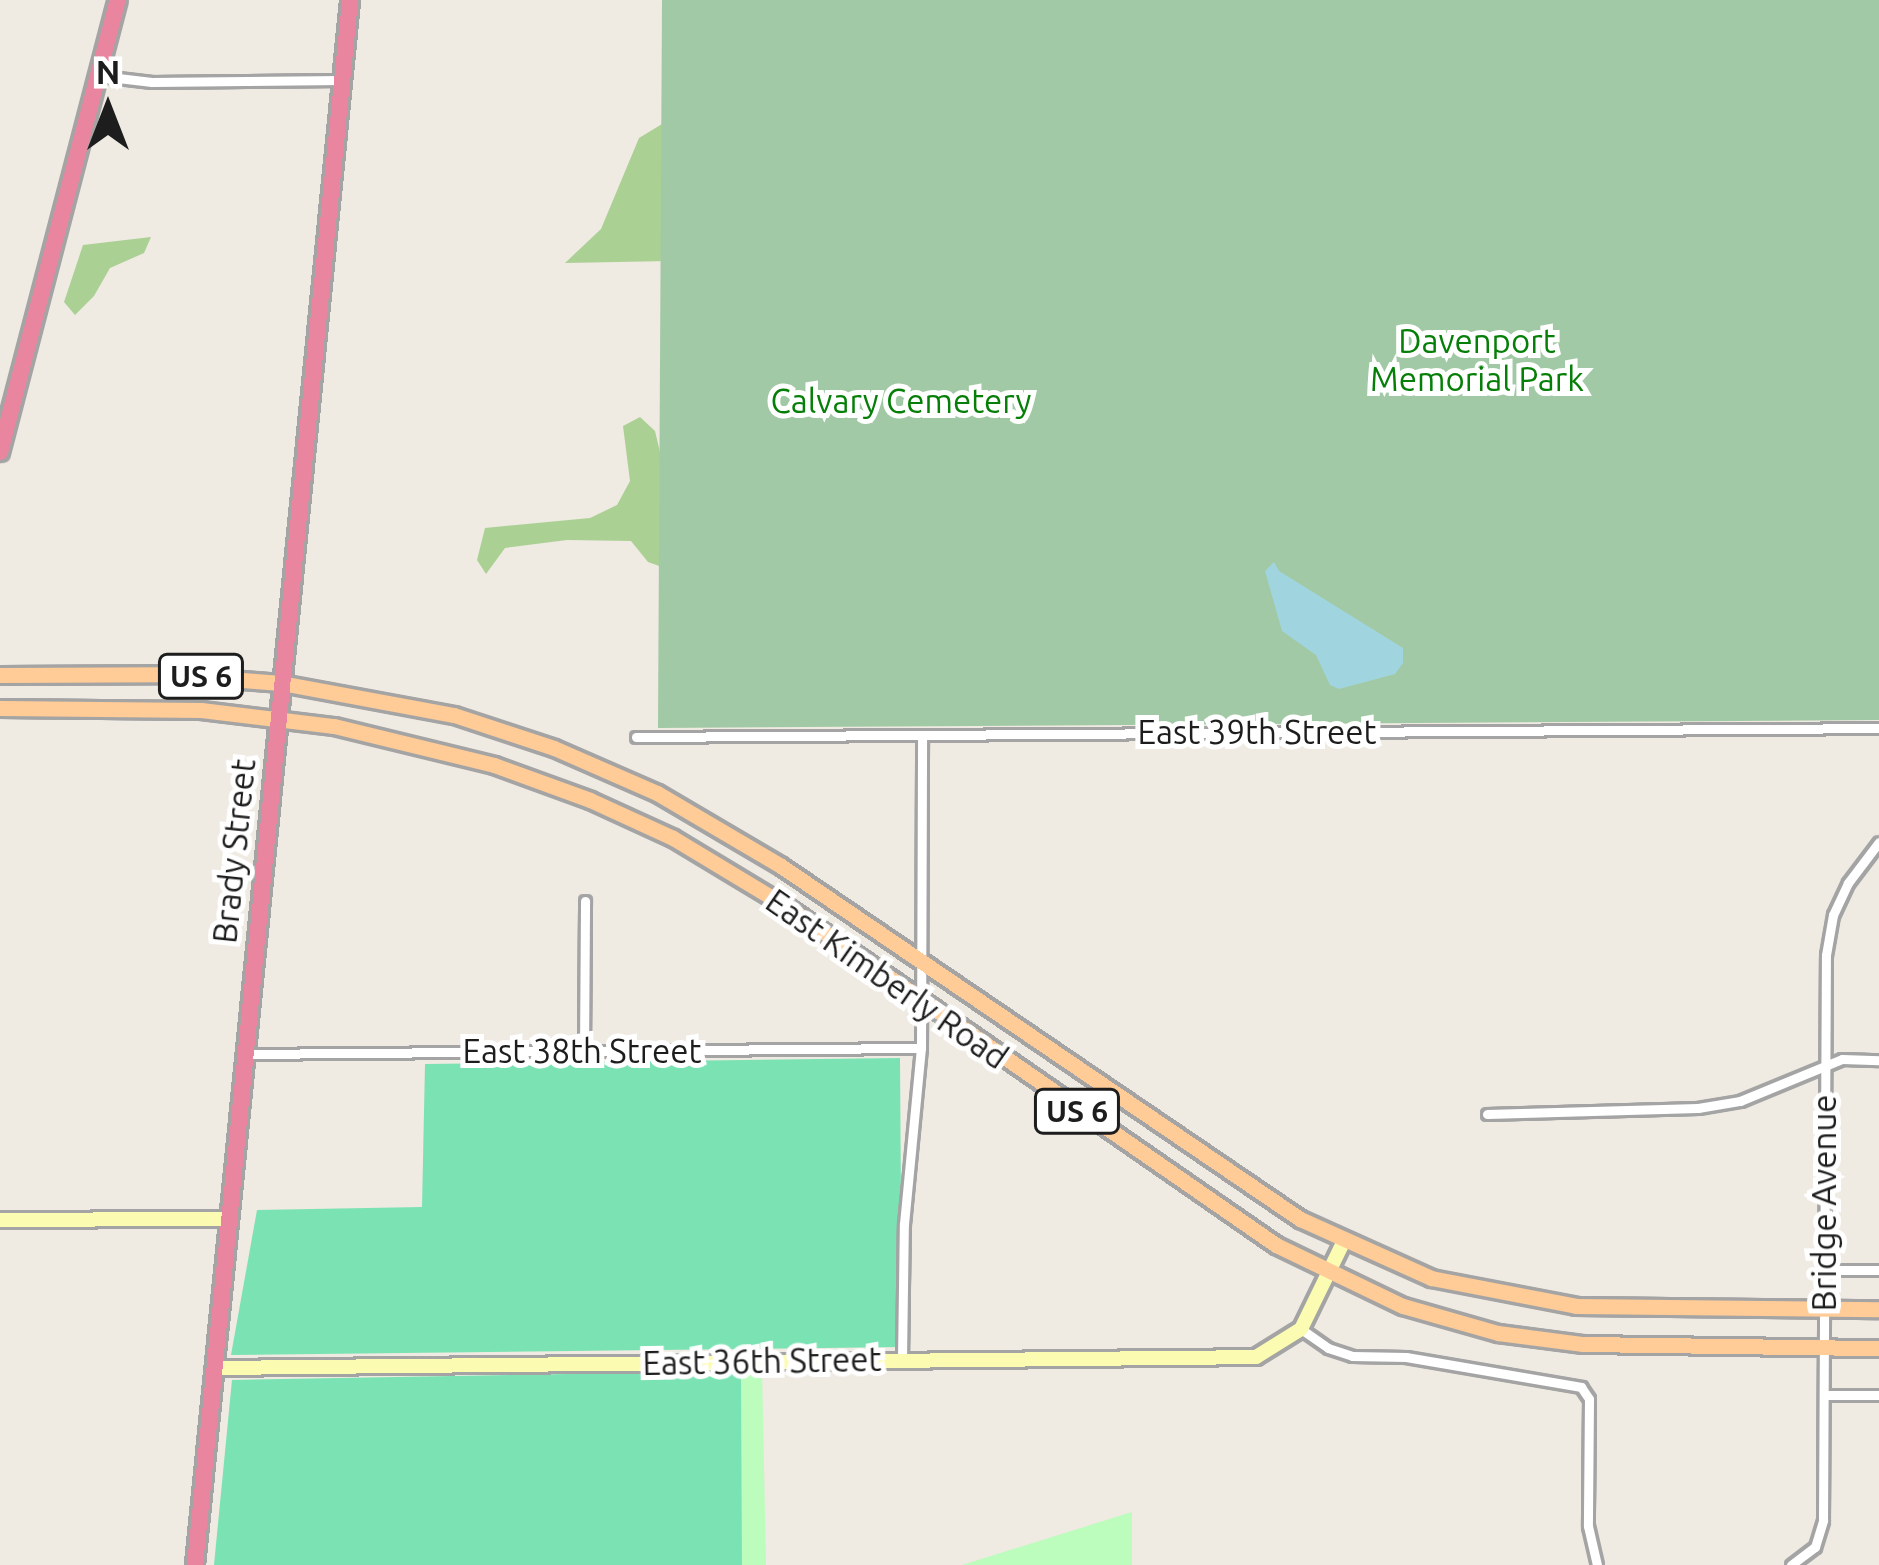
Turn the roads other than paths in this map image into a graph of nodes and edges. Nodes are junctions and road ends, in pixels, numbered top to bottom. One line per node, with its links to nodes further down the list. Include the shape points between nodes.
1 (118, 0): 3 (highway)
2 (350, 0): 4 (highway, Brady Street)
3 (101, 76): 4 (street); 5 (highway)
4 (342, 80): 7 (highway, Brady Street)
5 (0, 452)
6 (0, 675): 7 (main road, East Kimberly Road / US 6)
7 (281, 683): 9 (highway, Brady Street); 15 (main road, East Kimberly Road / US 6, via 454,715 554,748 657,793)
8 (0, 709): 9 (main road, East Kimberly Road / US 6)
9 (278, 718): 16 (main road, East Kimberly Road / US 6, via 387,736 590,800 673,838 789,908); 19 (highway, Brady Street)
10 (1879, 728): 11 (street, East 39th Street)
11 (922, 735): 12 (street, East 39th Street); 15 (street)
12 (636, 736)
13 (1879, 842): 21 (street, Bridge Avenue, via 1833,915)
14 (585, 901): 18 (street)
15 (920, 961): 16 (street); 25 (main road, East Kimberly Road / US 6)
16 (920, 1000): 17 (street); 28 (main road, East Kimberly Road / US 6, via 1231,1216)
17 (921, 1048): 18 (street, East 38th Street); 34 (street, via 904,1224)
18 (584, 1052): 19 (street, East 38th Street)
19 (244, 1054): 23 (highway, Brady Street)
20 (1879, 1060): 21 (street)
21 (1825, 1066): 22 (street, via 1698,1108); 26 (street, Bridge Avenue)
22 (1486, 1114)
23 (228, 1219): 24 (street); 35 (highway, Brady Street)
24 (0, 1220)
25 (1344, 1241): 28 (street); 30 (main road, East Kimberly Road / US 6, via 1431,1278 1528,1300)
26 (1823, 1270): 27 (street); 30 (street, Bridge Avenue)
27 (1879, 1270)
28 (1327, 1273): 31 (street); 32 (main road, East Kimberly Road / US 6, via 1402,1306 1515,1336 1634,1347)
29 (1879, 1309): 30 (main road, East Kimberly Road / US 6)
30 (1824, 1310): 32 (street, Bridge Avenue)
31 (1301, 1329): 34 (street, East 36th Street, via 1256,1357); 39 (street, via 1352,1356 1406,1357 1581,1387 1589,1399 1588,1526)
32 (1823, 1348): 33 (main road, East Kimberly Road / US 6); 36 (street, Bridge Avenue)
33 (1879, 1348)
34 (902, 1359): 35 (street, East 36th Street)
35 (214, 1368): 38 (highway, Brady Street)
36 (1824, 1395): 37 (street); 40 (street, Bridge Avenue, via 1821,1534)
37 (1879, 1395)
38 (195, 1565)
39 (1597, 1565)
40 (1791, 1565)

